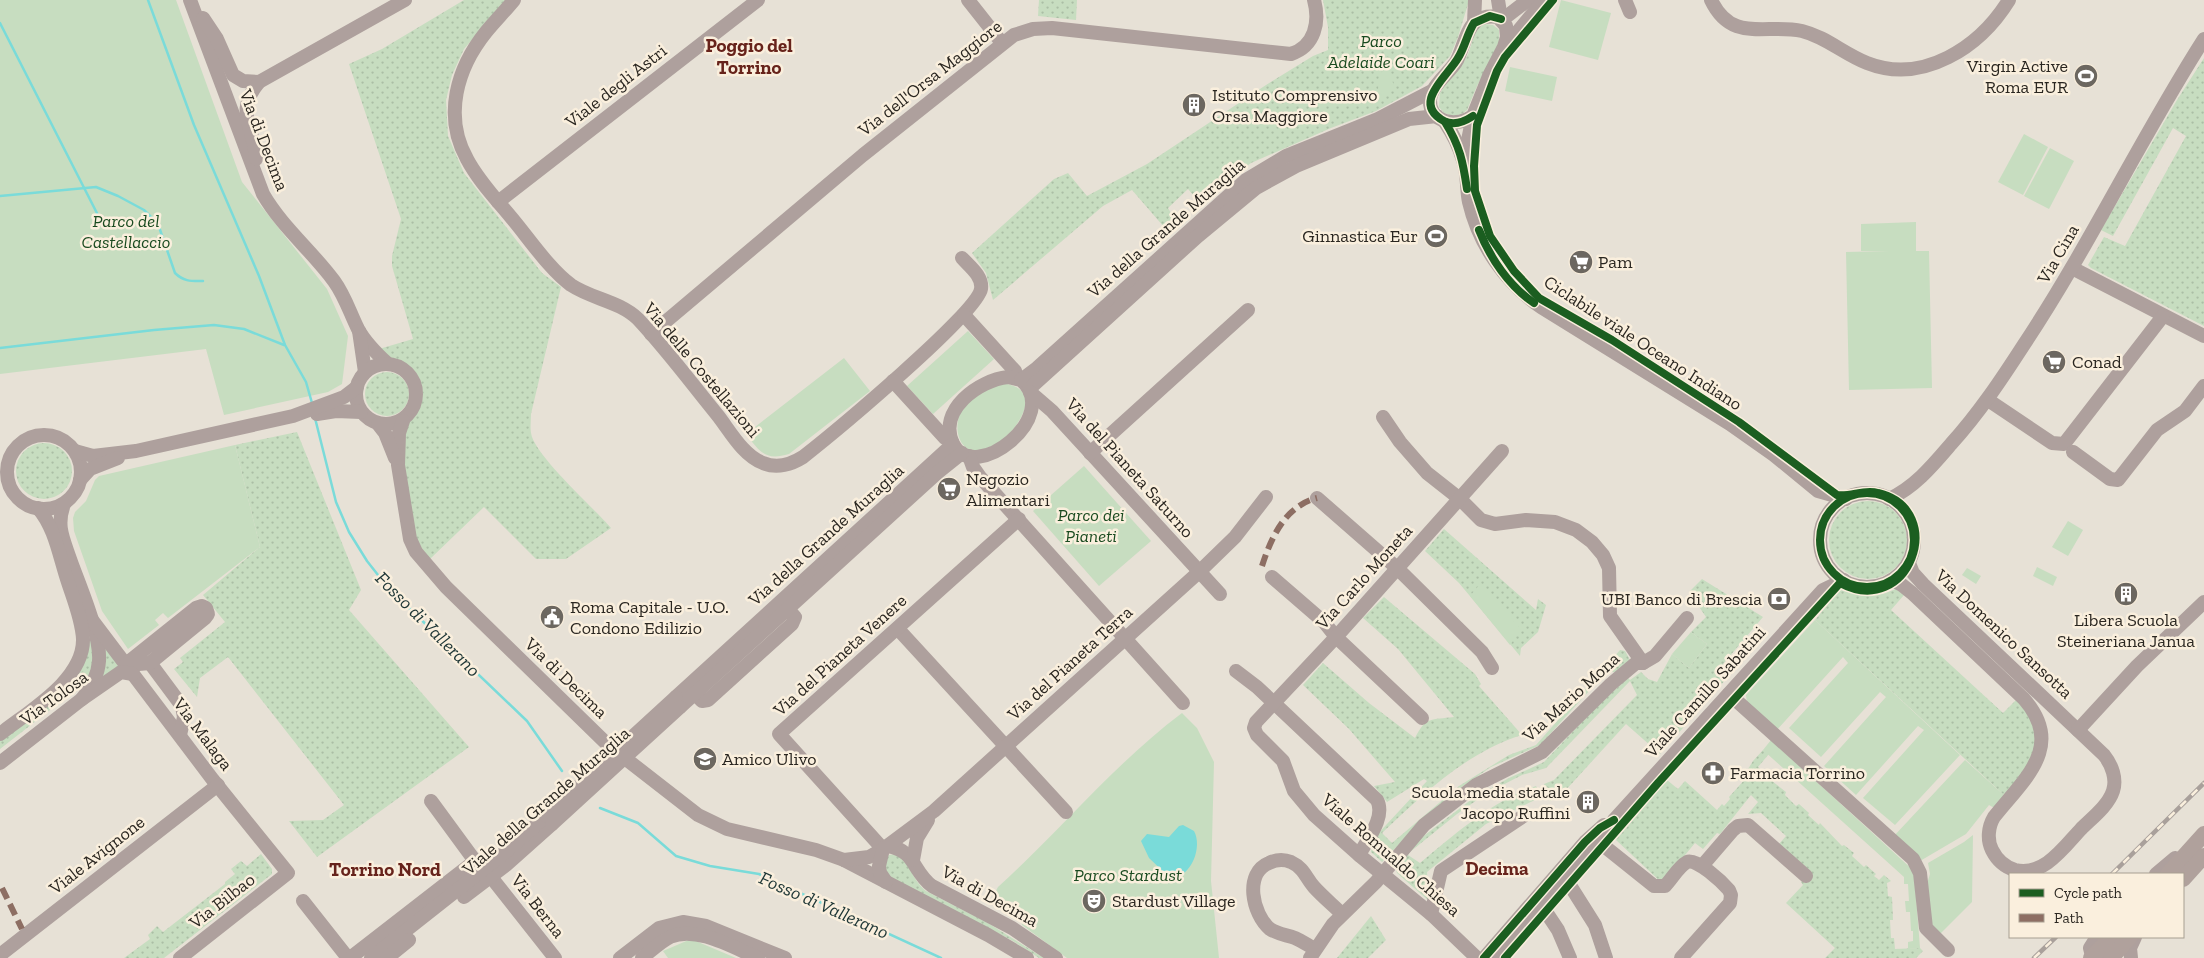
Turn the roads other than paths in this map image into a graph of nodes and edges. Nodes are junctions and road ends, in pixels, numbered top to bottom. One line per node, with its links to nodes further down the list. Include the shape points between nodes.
1 (191, 0): 18 (street, via 217,39 233,75 242,81); 23 (street, Via di Decima)
2 (404, 0): 18 (street)
3 (514, 0): 24 (street, Via delle Costellazioni, via 486,32 469,58 459,79 455,100 461,147)
4 (758, 0): 24 (street, Viale degli Astri)
5 (968, 0): 16 (street)
6 (1314, 0): 16 (street, Via dell'Orsa Maggiore, via 1317,18 1313,36 1291,54 1052,28 1027,30)
7 (1475, 0): 14 (street)
8 (1498, 0): 13 (street)
9 (1528, 0): 13 (street)
10 (1544, 0): 17 (street)
11 (1711, 0): 12 (street, via 1723,17 1738,28 1804,32 1868,64 1905,69 1930,65 1960,51 1985,30)
12 (2009, 0)
13 (1502, 19): 14 (street, via 1490,16); 17 (street, via 1507,32)
14 (1474, 23): 19 (street, via 1457,60)
15 (2204, 38): 26 (street, Via Cina)
16 (1002, 43): 31 (street, Via dell'Orsa Maggiore, via 751,247)
17 (1504, 47): 20 (street)
18 (259, 82): 23 (street, via 248,96 245,110 255,146)
19 (1432, 91): 21 (street, via 1430,103); 36 (street, Via della Grande Muraglia, via 1378,119 1286,156 1246,180 1032,372)
20 (1473, 116): 21 (street, Via della Grande Muraglia, via 1460,123); 22 (street)
21 (1441, 119): 22 (street, via 1455,138); 36 (street, Via della Grande Muraglia, via 1409,119 1296,166 1256,188)
22 (1464, 160): 56 (street, via 1469,203 1481,236 1498,265 1521,292 1743,432)
23 (256, 177): 30 (street, Via di Decima, via 275,213 336,284)
24 (498, 202): 31 (street, Via delle Costellazioni, via 564,279 580,290 630,312)
25 (962, 258): 28 (street, Via delle Costellazioni, via 981,285 979,297)
26 (2072, 268): 29 (street); 39 (street, Via Cina)
27 (1248, 310): 50 (street)
28 (964, 315): 35 (street, Via delle Costellazioni); 36 (street, Via del Pianeta Saturno)
29 (2163, 316): 32 (street); 39 (street, via 2064,444 2052,443)
30 (359, 330): 33 (street, Via di Decima); 34 (street, Via di Decima)
31 (651, 334): 35 (street, Via delle Costellazioni, via 742,446 757,460 770,465 788,464 804,457)
32 (2204, 336)
33 (388, 364): 34 (street); 43 (street, via 406,371 416,387 415,406)
34 (365, 372): 38 (street)
35 (893, 381): 45 (street)
36 (1024, 385): 45 (street, Via della Grande Muraglia, via 1032,405 1031,412 1013,440 988,454); 45 (street, via 1008,377 994,379 972,391 952,418 951,432); 50 (street, Via del Pianeta Saturno)
37 (2204, 386): 49 (street, via 2185,411 2157,430 2118,480 2110,479)
38 (353, 390): 40 (street); 42 (street, via 340,399)
39 (1988, 400): 53 (street, Via Cina)
40 (358, 411): 42 (street); 44 (street)
41 (1383, 416): 60 (street, via 1425,471)
42 (290, 417): 47 (street)
43 (402, 420): 44 (street, via 395,424); 52 (street, Via di Decima)
44 (378, 424): 52 (street, Via di Decima, via 390,442)
45 (959, 449): 66 (street); 89 (street, Via della Grande Muraglia); 89 (street, Via della Grande Muraglia, via 695,694)
46 (75, 451): 47 (street, via 93,456); 51 (street, via 60,439 40,436 24,442); 55 (street, via 80,464)
47 (136, 451): 55 (street, via 94,467)
48 (1502, 451): 60 (street, Via Carlo Moneta)
49 (2073, 452)
50 (1090, 453): 70 (street, Via del Pianeta Saturno)
51 (5, 458): 54 (street, via 7,469)
52 (398, 466): 111 (street, Via di Decima, via 408,534 416,552 446,587 608,745 710,822)
53 (1924, 475): 61 (street, Via Cina); 65 (street, Via Cina, via 1912,496)
54 (4, 476): 63 (street, via 16,496)
55 (80, 480): 62 (street, via 76,491)
56 (1818, 491): 59 (street); 64 (street)
57 (1266, 497): 70 (street, Via del Pianeta Terra, via 1235,537)
58 (1316, 498): 68 (street)
59 (1846, 498): 61 (street, via 1868,494); 64 (street)
60 (1460, 499): 68 (street, Via Carlo Moneta); 83 (street, via 1487,523 1551,522 1572,528 1589,540 1608,566 1610,616)
61 (1889, 499): 65 (street)
62 (64, 504): 63 (street); 77 (street, via 59,525)
63 (38, 508): 95 (street, via 46,517 53,535 77,611 83,636 82,651 75,669 64,683)
64 (1830, 512): 69 (street, via 1822,526 1820,541 1823,556)
65 (1907, 516): 67 (street, via 1914,537)
66 (1019, 519): 79 (street, Via del Pianeta Venere); 81 (street)
67 (1909, 562): 73 (street); 94 (street, Via Domenico Sansotta, via 1913,573 1923,584)
68 (1398, 568): 80 (street, Via Carlo Moneta); 85 (street, via 1482,652)
69 (1831, 569): 72 (street); 74 (street, Viale Camillo Sabatini)
70 (1199, 572): 75 (street, Via del Pianeta Saturno); 81 (street, Via del Pianeta Terra)
71 (1272, 577): 80 (street, via 1324,622)
72 (1844, 580): 73 (street, via 1867,587); 74 (street, Viale Camillo Sabatini)
73 (1892, 580): 94 (street, Via Domenico Sansotta, via 1908,589 2024,699 2038,722 2041,743 2034,768 1994,817 1990,827 1989,841 1995,855 2004,864 2017,870 2036,869 2049,861 2112,794 2114,781 2108,759)
74 (1824, 590): 87 (street, Viale Camillo Sabatini)
75 (1220, 594)
76 (2204, 602): 94 (street, via 2137,666)
77 (89, 616): 84 (street, Via Malaga); 88 (street, via 99,661 95,680)
78 (1687, 618): 83 (street, Via Mario Mona, via 1654,656)
79 (898, 629): 97 (street); 108 (street, Via del Pianeta Venere, via 779,734)
80 (1336, 637): 91 (street, Via Carlo Moneta); 92 (street)
81 (1126, 638): 90 (street); 97 (street, Via del Pianeta Terra)
82 (150, 663): 84 (street, Via Tolosa); 84 (street, via 205,618 208,614 206,608 196,608); 96 (street, via 182,706 184,717)
83 (1643, 663): 119 (street, Via Mario Mona, via 1636,663 1611,684 1542,752 1476,785 1440,811 1417,832)
84 (129, 668): 88 (street, Via Tolosa); 96 (street, Via Malaga)
85 (1492, 668)
86 (1236, 671): 91 (street)
87 (1729, 694): 105 (street, Viale Camillo Sabatini); 132 (street, via 1913,859 1920,873 1926,928)
88 (82, 699): 98 (street, Via Tolosa)
89 (678, 702): 104 (street, Via della Grande Muraglia, bridge)
90 (1183, 703)
91 (1274, 703): 93 (street, Via Carlo Moneta); 109 (street, via 1378,801 1379,817)
92 (1422, 718)
93 (1254, 728): 109 (street, Viale Romualdo Chiesa, via 1285,764 1297,795)
94 (2078, 730)
95 (0, 734)
96 (180, 735): 99 (street, Via Malaga)
97 (1007, 747): 101 (street, Via del Pianeta Terra); 102 (street)
98 (0, 763)
99 (218, 785): 116 (street, Via Malaga); 134 (street, Viale Avignone)
100 (431, 801): 113 (street)
101 (934, 811): 108 (street, Via del Pianeta Terra); 112 (street, via 918,835)
102 (1066, 812)
103 (1525, 815): 127 (street, via 1442,871)
104 (549, 820): 115 (street, Viale della Grande Muraglia)
105 (1614, 820): 107 (street, Viale Camillo Sabatini); 148 (street, Viale Camillo Sabatini, via 1585,842)
106 (2204, 834): 117 (street); 118 (main road)
107 (1599, 842): 114 (street, via 1654,886 1665,886 1686,863); 121 (street, Viale Camillo Sabatini)
108 (886, 848): 111 (street, Via di Decima, via 869,857); 112 (street, Via di Decima, via 902,850); 123 (street, via 879,866)
109 (1359, 855): 119 (street, Viale Romualdo Chiesa)
110 (2204, 856): 122 (main road)
111 (844, 860): 123 (street, Via di Decima)
112 (913, 860): 146 (street, Via di Decima, via 919,874 932,886 1012,928)
113 (475, 861): 115 (street); 137 (street)
114 (1702, 866): 120 (street, via 1733,830 1745,825 1754,828); 152 (street, via 1728,888 1731,898)
115 (491, 871): 138 (street, Viale della Grande Muraglia); 139 (street, Viale della Grande Muraglia); 140 (street, Via Berna)
116 (288, 873): 136 (street, Via Bilbao)
117 (2157, 873)
118 (2169, 873)
119 (1382, 874): 126 (street, Via Mario Mona); 127 (street, Viale Romualdo Chiesa)
120 (1806, 876)
121 (1566, 879): 125 (street, Viale Camillo Sabatini); 151 (street, via 1594,926)
122 (2184, 879)
123 (886, 882): 145 (street, Via di Decima)
124 (303, 901): 137 (street)
125 (1542, 906): 149 (street, Viale Camillo Sabatini); 150 (street, via 1558,930)
126 (1342, 914): 133 (street, Via Mario Mona); 133 (street, via 1314,887 1303,870 1292,863 1278,860 1257,871 1254,894 1257,908 1267,925 1275,932 1296,938)
127 (1430, 914): 147 (street, Viale Romualdo Chiesa)
128 (2096, 938): 135 (street, via 2090,946)
129 (2110, 938): 135 (main road)
130 (2129, 938): 153 (main road)
131 (2135, 938): 154 (street, via 2130,948)
132 (1948, 950)
133 (1313, 954)
134 (0, 955)
135 (2095, 957)
136 (180, 958)
137 (349, 958)
138 (371, 958)
139 (386, 958)
140 (555, 958)
141 (620, 958): 144 (street, via 659,928 687,922 706,926)
142 (642, 958): 143 (street, via 670,938 687,933 698,934)
143 (758, 958)
144 (785, 958)
145 (1027, 958)
146 (1056, 958)
147 (1477, 958)
148 (1484, 958)
149 (1498, 958)
150 (1570, 958)
151 (1606, 958)
152 (1681, 958)
153 (2111, 958)
154 (2131, 958)

